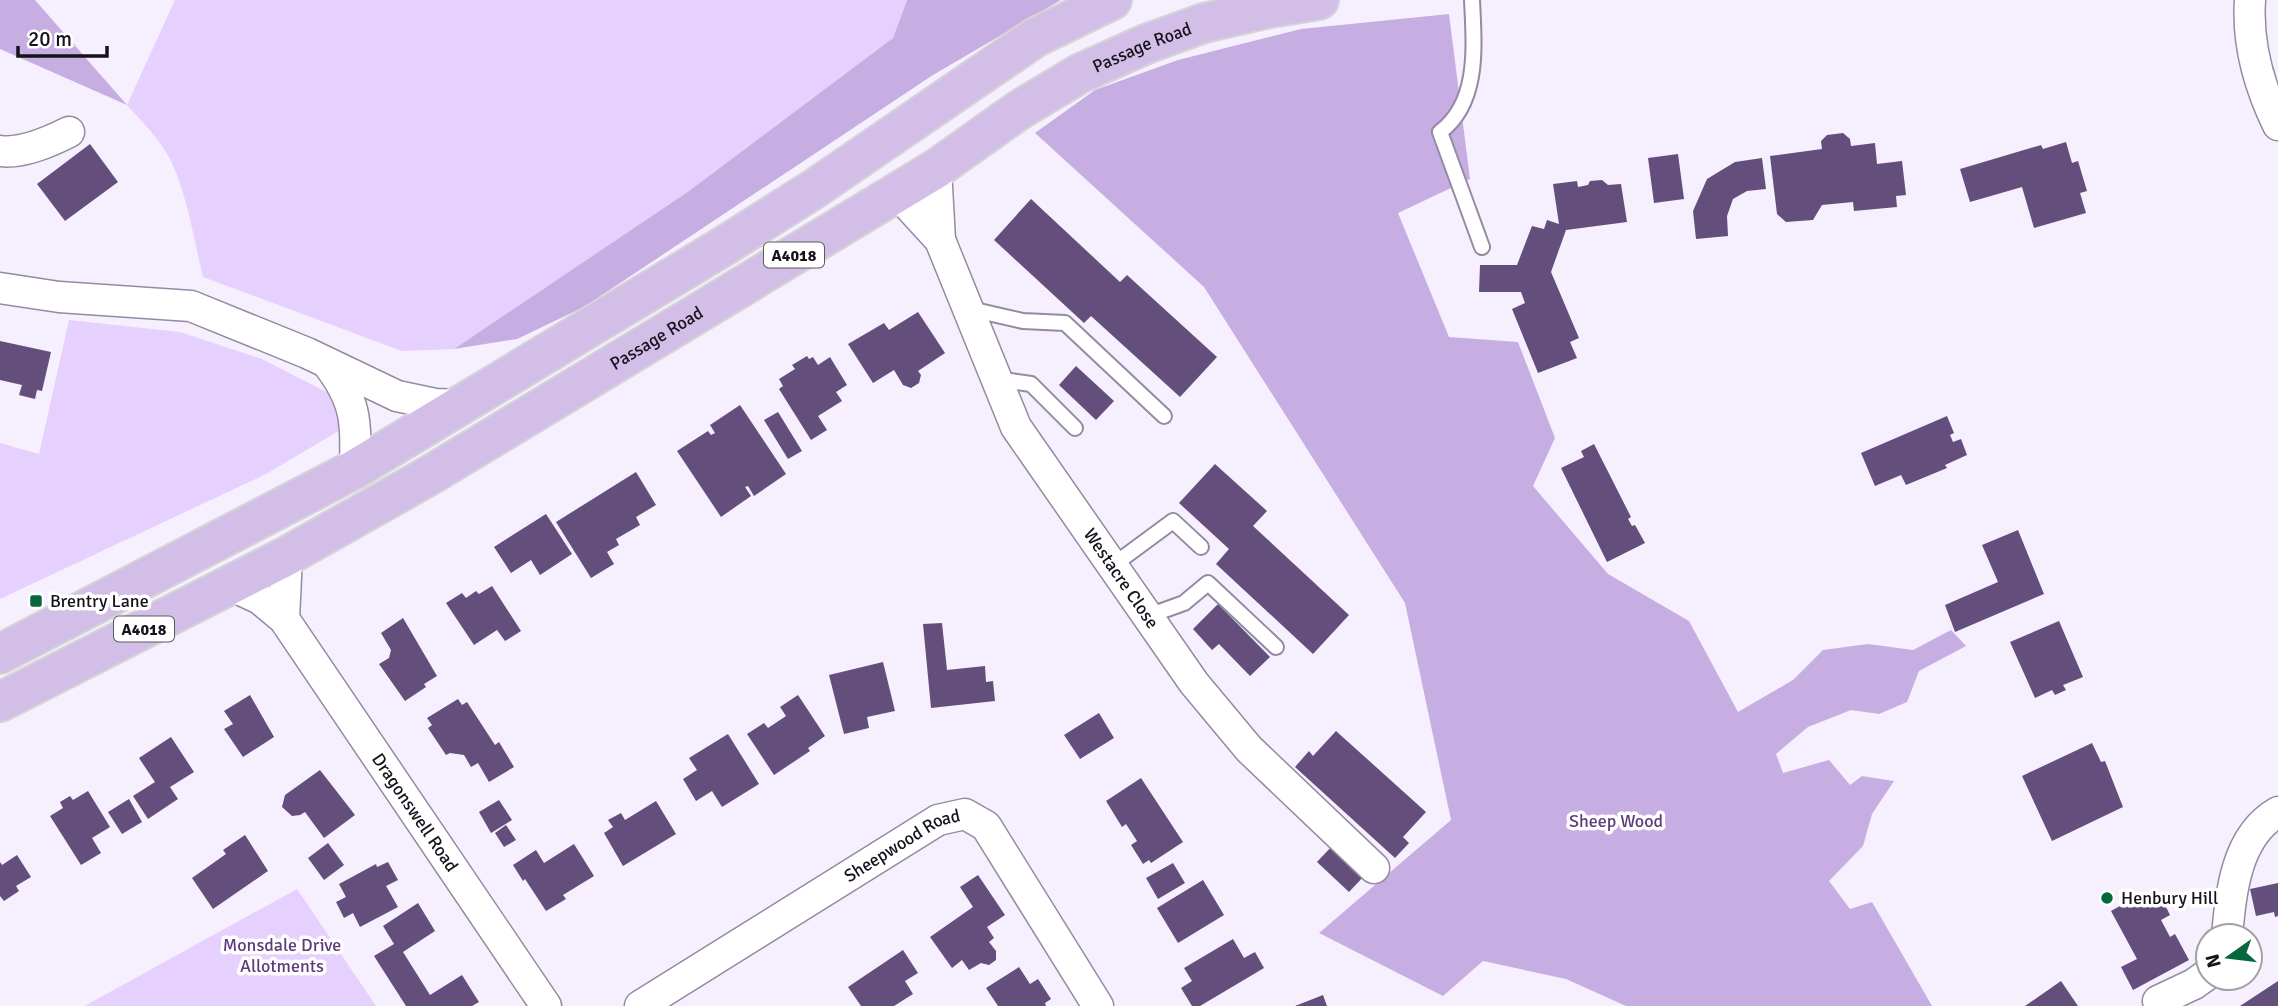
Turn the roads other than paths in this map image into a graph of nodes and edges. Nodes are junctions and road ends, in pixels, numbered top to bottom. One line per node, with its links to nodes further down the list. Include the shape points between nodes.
1 (1112, 0): 16 (main road, A4018, via 1036,37 791,203)
2 (1319, 0): 8 (main road, Passage Road / A4018, via 1204,23 1146,44 1079,74 1018,110)
3 (1472, 0): 11 (lane, via 1473,70 1468,92 1451,124 1440,132)
4 (2250, 0): 5 (street, via 2251,47)
5 (2278, 125)
6 (69, 132): 7 (street, via 10,152)
7 (0, 151)
8 (936, 169): 9 (main road, Passage Road / A4018); 10 (street, Westacre Close)
9 (897, 193): 10 (street, Westacre Close); 21 (main road, Passage Road / A4018, via 432,474)
10 (940, 240): 13 (street, Westacre Close)
11 (1482, 247)
12 (0, 288): 14 (street, via 191,306)
13 (966, 308): 15 (street, Westacre Close); 17 (lane, via 1023,321 1065,323)
14 (327, 363): 16 (street, via 397,396); 19 (street, via 352,405)
15 (995, 379): 18 (lane, via 1031,384); 22 (street, Westacre Close, via 1016,427)
16 (461, 405): 19 (main road, A4018)
17 (1164, 416)
18 (1075, 428)
19 (355, 469): 27 (main road, A4018)
20 (1201, 547): 22 (lane, via 1173,521)
21 (287, 556): 23 (main road, Passage Road / A4018); 25 (street)
22 (1112, 566): 24 (street, Westacre Close)
23 (230, 585): 25 (street, Dragonswell Road, via 260,599); 28 (main road, Passage Road / A4018)
24 (1148, 616): 26 (lane, via 1184,603 1208,583); 30 (street, Westacre Close, via 1194,683 1249,750)
25 (284, 619): 34 (street, Dragonswell Road)
26 (1276, 647)
27 (0, 654)
28 (0, 702)
29 (2278, 812): 31 (street, via 2264,820 2243,849)
30 (1374, 868)
31 (2229, 922)
32 (2194, 991): 33 (street)
33 (2158, 1001)
34 (546, 1006)
35 (640, 1006): 36 (street, Sheepwood Road, via 938,820 965,814 986,826)
36 (1098, 1006)

